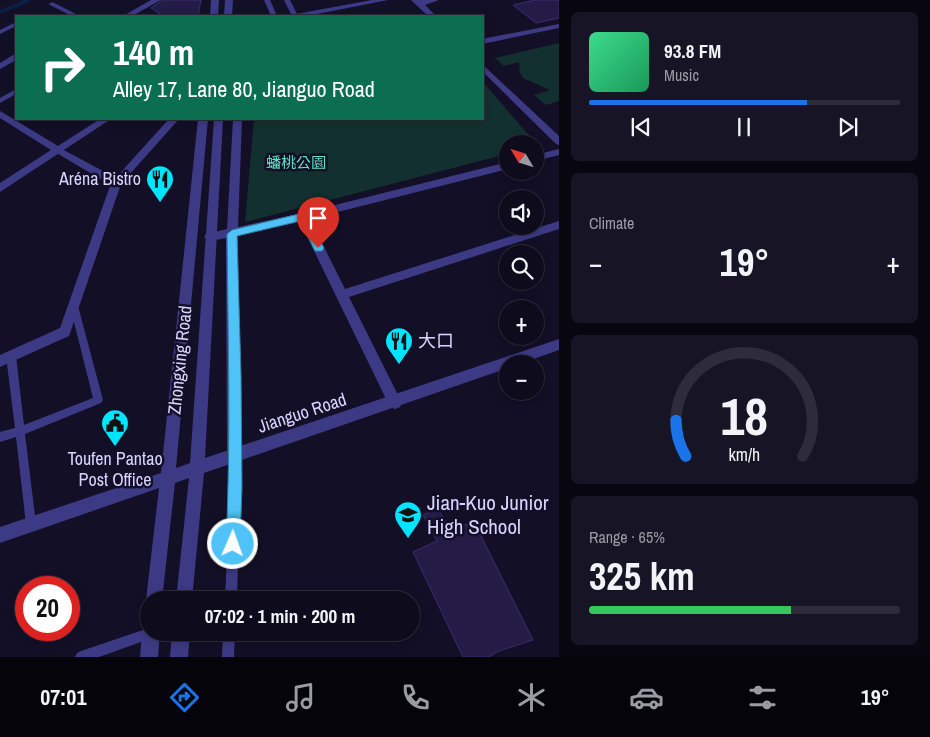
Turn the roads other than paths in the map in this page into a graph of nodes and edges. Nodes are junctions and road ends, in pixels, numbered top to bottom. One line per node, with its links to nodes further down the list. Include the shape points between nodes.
1 (157, 0): 11 (street)
2 (215, 0): 12 (street)
3 (229, 0): 13 (street)
4 (267, 0): 14 (lane)
5 (287, 0): 15 (lane)
6 (384, 0): 16 (street)
7 (435, 0): 8 (street)
8 (417, 2): 17 (street)
9 (52, 4): 10 (lane)
10 (74, 15)
11 (128, 15)
12 (214, 15)
13 (228, 15)
14 (274, 15)
15 (294, 15)
16 (301, 15)
17 (431, 15)
18 (15, 26): 20 (lane)
19 (559, 26): 21 (street)
20 (0, 32)
21 (484, 42)
22 (15, 58): 23 (street)
23 (0, 66)
24 (484, 68): 33 (street)
25 (15, 92): 26 (lane)
26 (0, 101)
27 (0, 114): 34 (street)
28 (104, 120): 34 (street)
29 (173, 120): 38 (street)
30 (203, 120): 53 (street, Zhongxing Road)
31 (218, 120): 43 (street, Zhongxing Road)
32 (237, 120): 42 (street)
33 (559, 142)
34 (58, 150): 38 (street); 39 (street)
35 (559, 152): 36 (street)
36 (544, 156)
37 (499, 167): 40 (street)
38 (116, 183): 45 (street)
39 (0, 188)
40 (303, 217): 42 (street); 44 (street)
41 (559, 226): 44 (street)
42 (232, 234): 43 (street); 51 (street)
43 (210, 237): 52 (street, Zhongxing Road)
44 (341, 294): 48 (street)
45 (74, 306): 47 (street, via 64,332); 49 (lane, via 98,400)
46 (559, 344): 48 (street, Jianguo Road)
47 (5, 359): 49 (lane)
48 (394, 403): 51 (street, Jianguo Road)
49 (20, 431): 50 (lane); 54 (lane)
50 (0, 437)
51 (234, 455): 52 (street, Jianguo Road); 58 (lane)
52 (196, 467): 53 (street, Jianguo Road); 57 (street, Zhongxing Road)
53 (168, 477): 54 (street, Jianguo Road); 56 (street, Zhongxing Road)
54 (31, 524): 55 (street, Jianguo Road)
55 (0, 535)
56 (155, 591)
57 (185, 591)
58 (231, 591)
59 (140, 637): 63 (lane)
60 (150, 641): 64 (street)
61 (180, 641): 65 (street)
62 (229, 641): 66 (lane)
63 (81, 657)
64 (148, 657)
65 (179, 657)
66 (228, 657)

